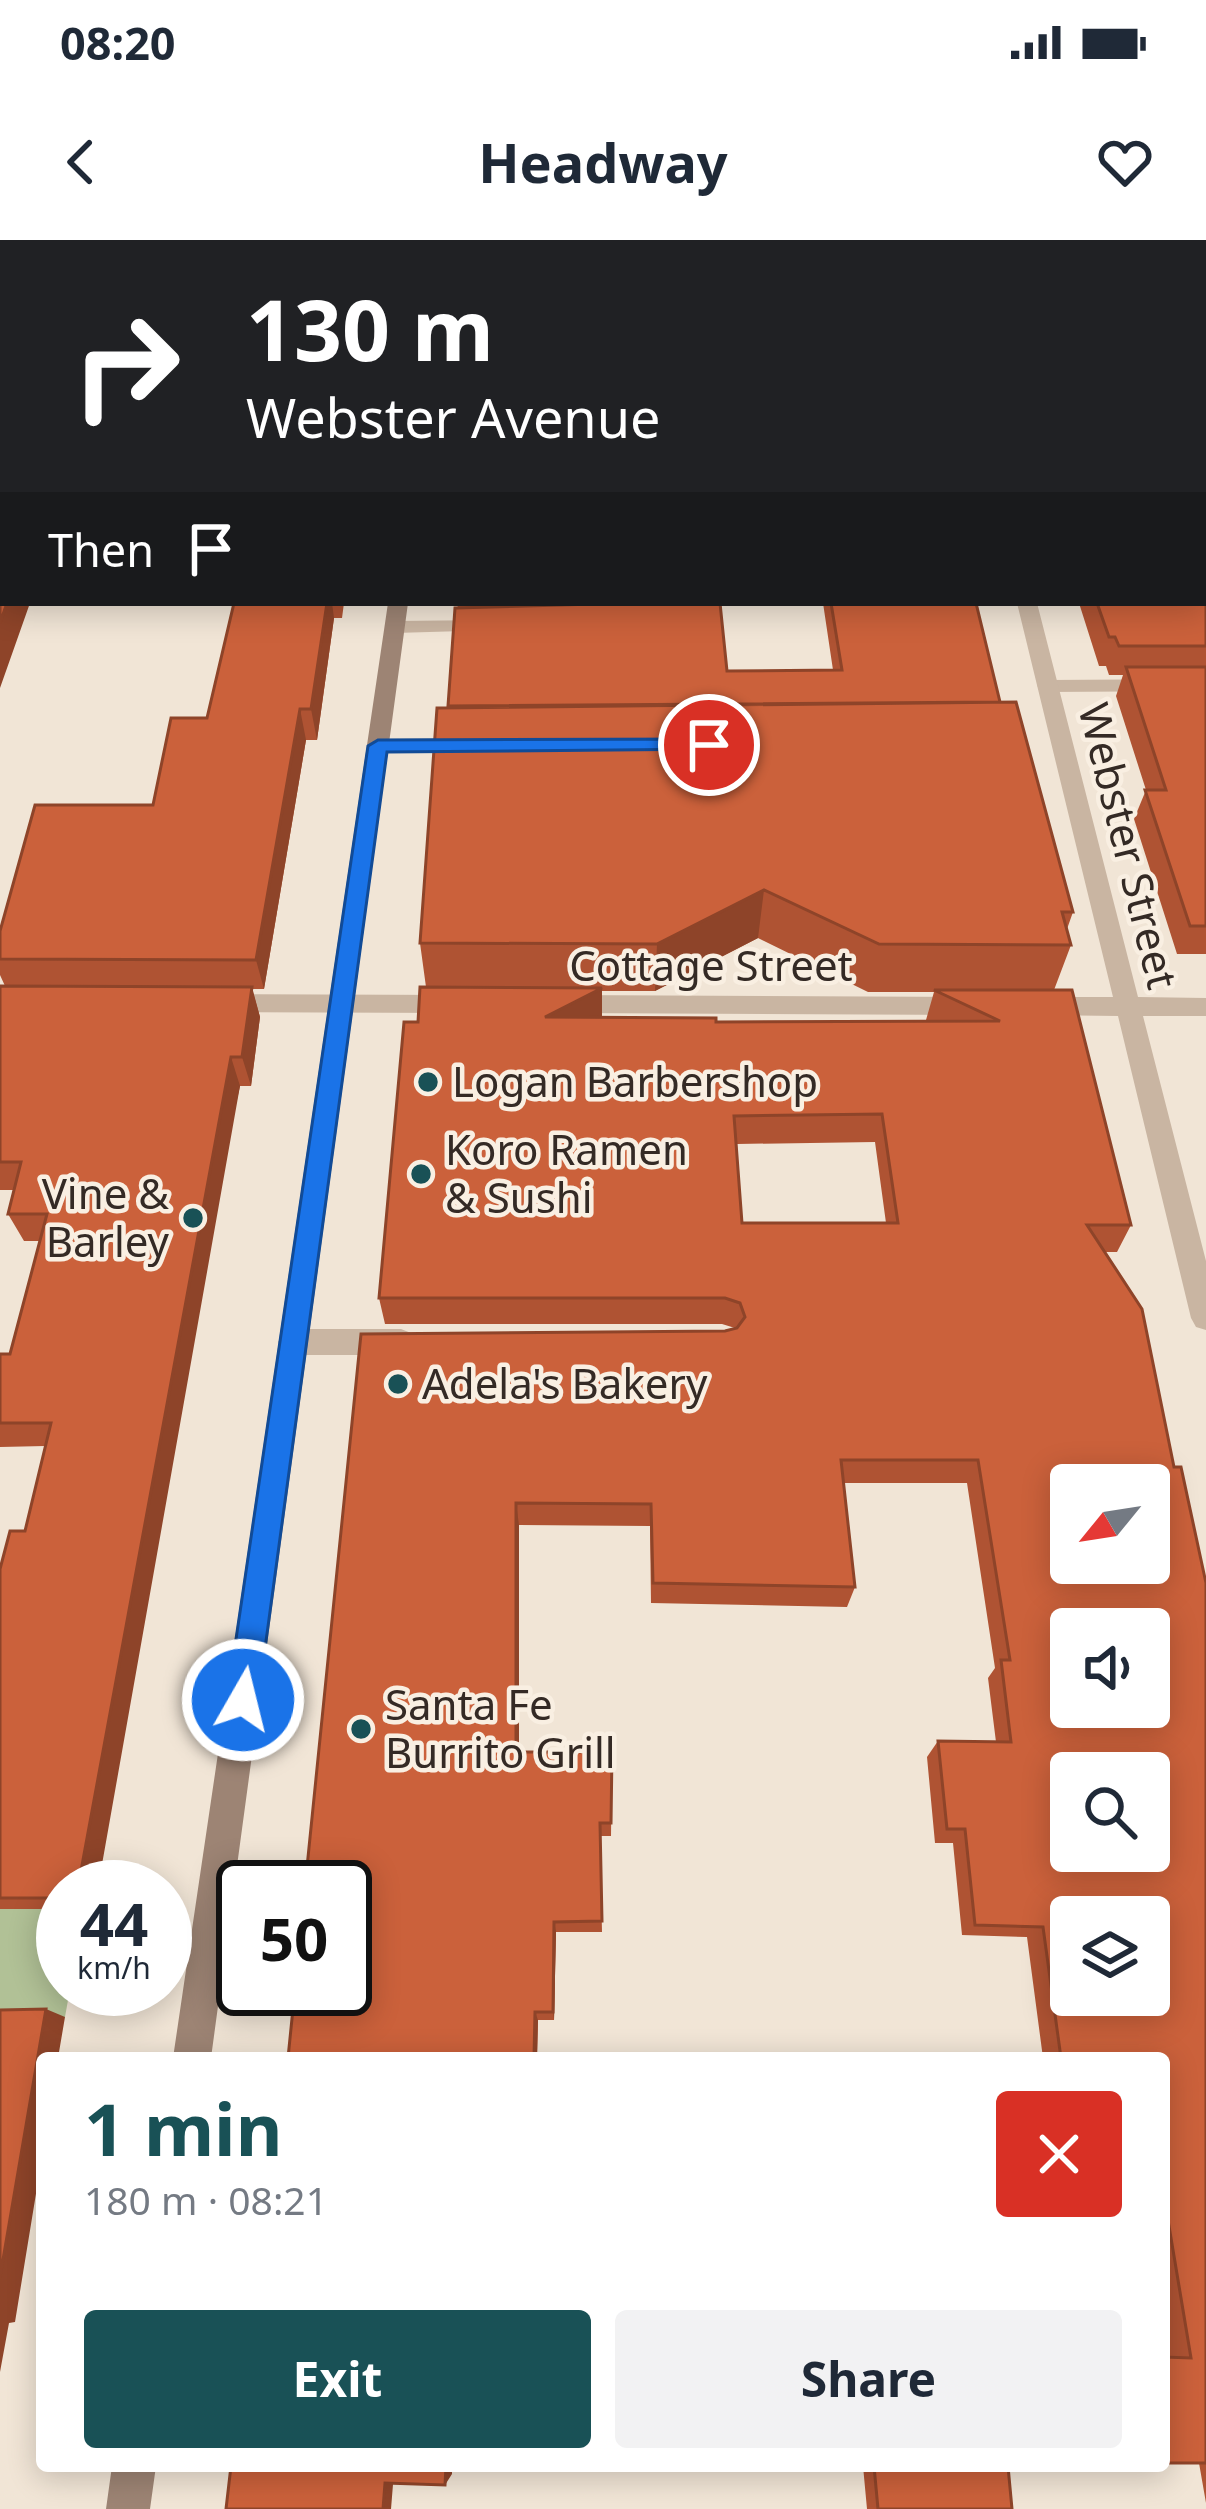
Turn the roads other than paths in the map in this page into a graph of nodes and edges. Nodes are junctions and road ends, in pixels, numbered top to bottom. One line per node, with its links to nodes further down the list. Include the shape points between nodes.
1 (1028, 606): 5 (street, Webster Street)
2 (397, 615): 3 (street); 7 (main road)
3 (512, 625)
4 (1206, 685): 5 (street)
5 (1048, 686): 12 (street, Webster Street)
6 (501, 745): 7 (street)
7 (378, 746): 9 (main road)
8 (180, 1003): 9 (street)
9 (342, 1003): 10 (street); 15 (main road)
10 (493, 1004)
11 (541, 1004): 12 (street, Cottage Street)
12 (1129, 1007): 13 (street, Cottage Street); 14 (street, Webster Street)
13 (1206, 1007)
14 (1206, 1318)
15 (293, 1342): 16 (street); 17 (main road)
16 (425, 1342)
17 (193, 2052)
18 (133, 2472): 19 (main road)
19 (128, 2509)

